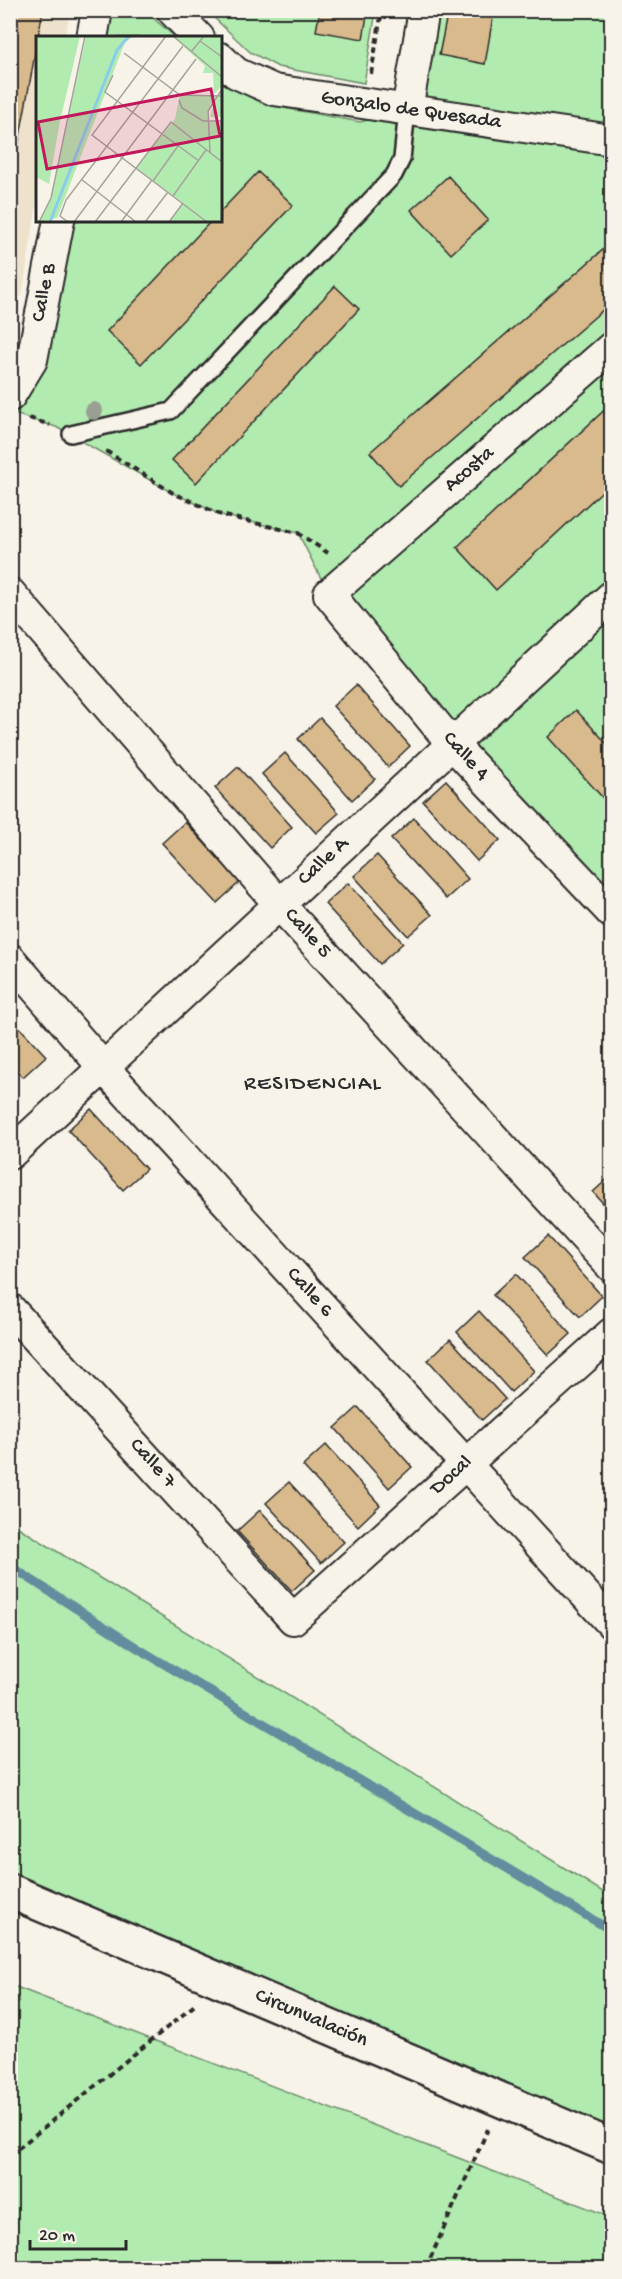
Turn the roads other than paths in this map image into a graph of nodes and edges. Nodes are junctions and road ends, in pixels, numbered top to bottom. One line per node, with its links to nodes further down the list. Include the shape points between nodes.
1 (98, 10): 4 (street)
2 (172, 10): 5 (street)
3 (424, 10): 7 (street)
4 (92, 36)
5 (197, 36)
6 (222, 60): 7 (street, Gonzalo de Quesada, via 236,73 274,90)
7 (407, 110): 8 (street, Gonzalo de Quesada); 12 (lane, via 402,159 394,175 171,411)
8 (612, 140)
9 (59, 222): 11 (street, Calle B, via 32,360)
10 (612, 347): 14 (street, Acosta)
11 (16, 406)
12 (70, 434)
13 (10, 593): 17 (street, Calle 5)
14 (329, 594): 16 (street, Calle 4)
15 (612, 596): 16 (street, Calle A)
16 (452, 744): 17 (street, Calle A); 18 (street, Calle 4)
17 (279, 904): 20 (street, Calle A); 22 (street, Calle 5)
18 (612, 912)
19 (10, 959): 20 (street, Calle 6)
20 (104, 1067): 21 (street, Calle A); 25 (street, Calle 6)
21 (10, 1154)
22 (612, 1267)
23 (10, 1310): 26 (street, Calle 7)
24 (612, 1333): 25 (street, Docal)
25 (465, 1464): 26 (street, Docal); 27 (street, Calle 6)
26 (293, 1618)
27 (612, 1624)
28 (10, 1891): 29 (street, Circunvalación)
29 (612, 2147)

